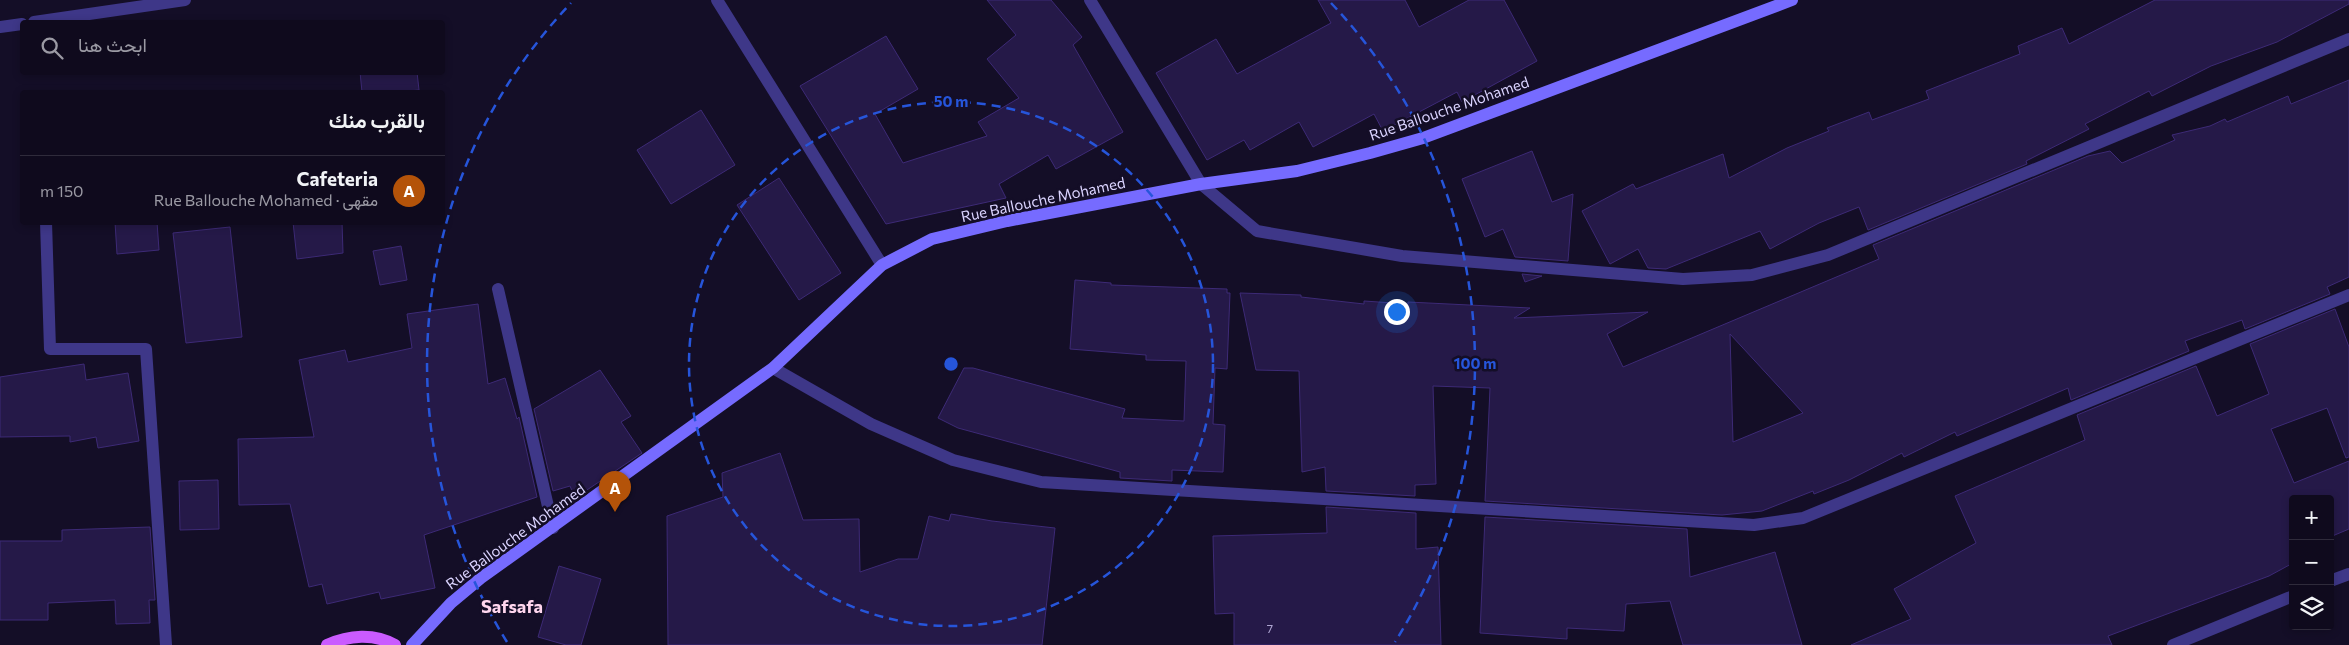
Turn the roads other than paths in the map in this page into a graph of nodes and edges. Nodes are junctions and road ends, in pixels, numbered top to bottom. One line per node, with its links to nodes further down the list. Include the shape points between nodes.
1 (185, 0): 5 (street)
2 (717, 0): 11 (street)
3 (1090, 0): 9 (street)
4 (1792, 0): 9 (street, Rue Ballouche Mohamed, via 1423,138 1297,170)
5 (48, 20)
6 (20, 24): 7 (street)
7 (0, 27)
8 (2349, 39): 9 (street, via 1828,255 1752,275 1683,279 1402,256 1257,231)
9 (1201, 184): 11 (street, Rue Ballouche Mohamed, via 1006,221 932,239)
10 (46, 225): 19 (street, via 50,348 146,349)
11 (882, 265): 14 (street, Rue Ballouche Mohamed)
12 (498, 289): 15 (street)
13 (2349, 295): 14 (street, via 1803,518 1754,525 1041,482 953,460 871,424)
14 (773, 368): 15 (street, Rue Ballouche Mohamed)
15 (553, 528): 22 (street, Rue Ballouche Mohamed, via 482,578 452,603)
16 (2349, 574): 17 (street)
17 (2334, 580)
18 (2289, 598): 23 (street)
19 (166, 645)
20 (327, 645): 21 (main road, via 368,636)
21 (395, 645)
22 (412, 645)
23 (2174, 645)

